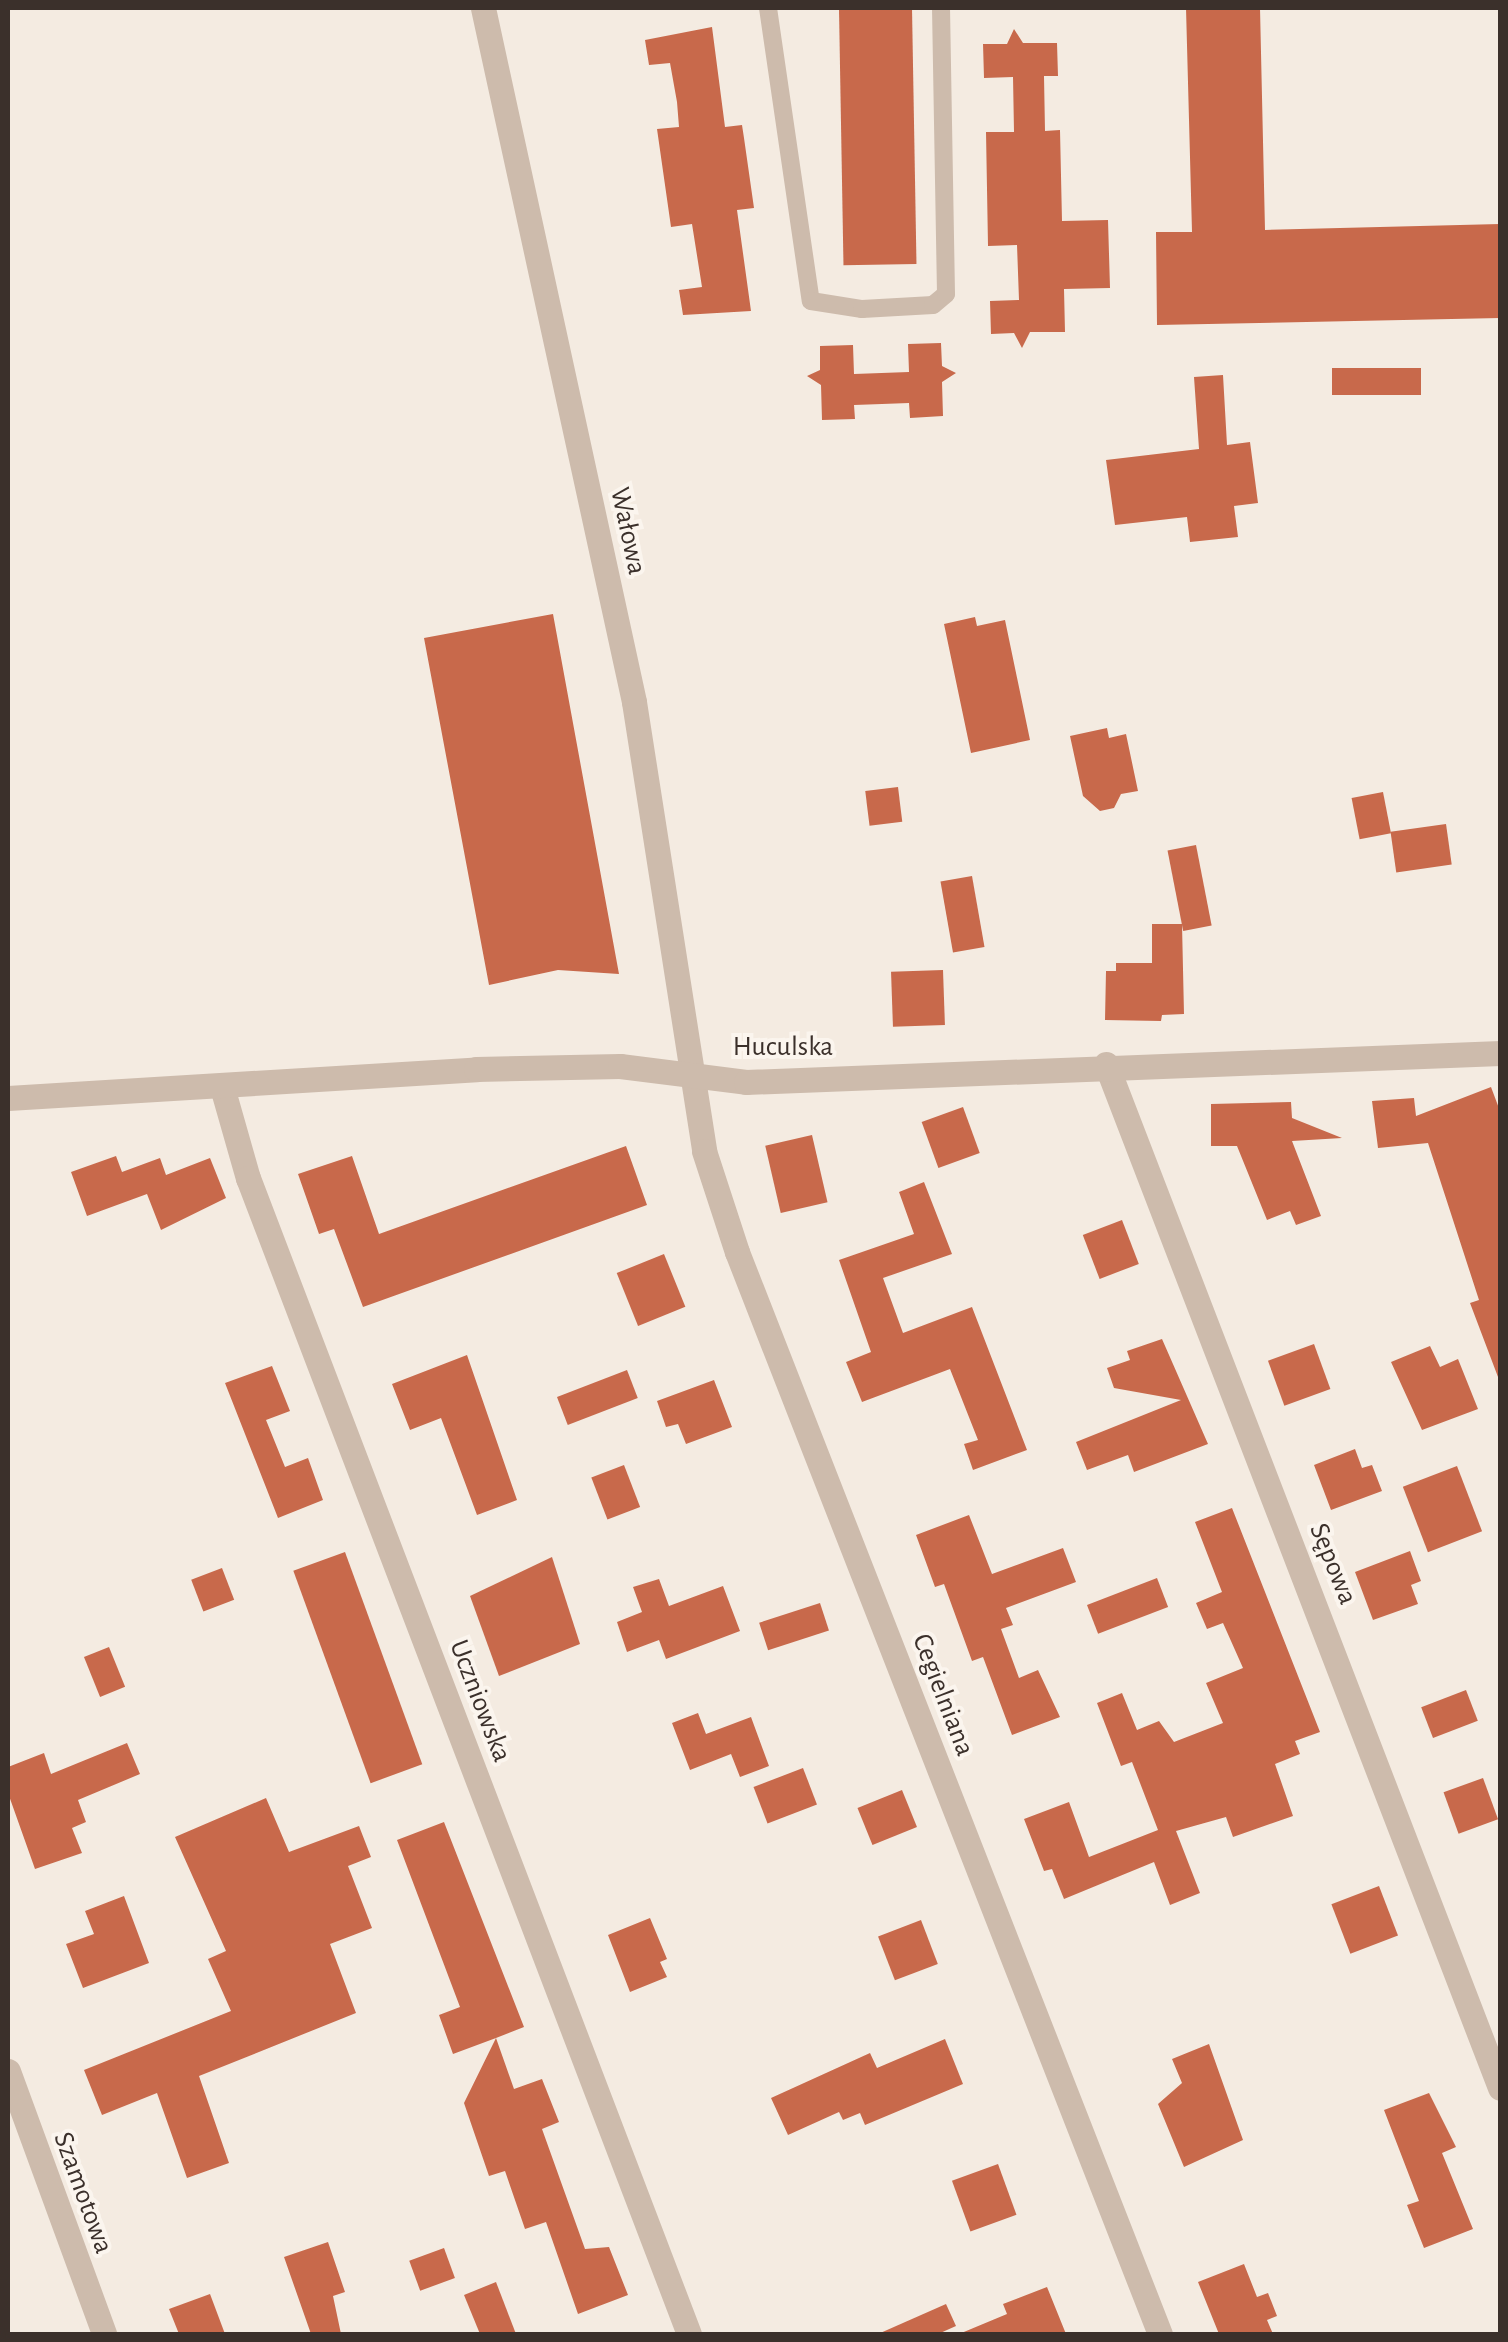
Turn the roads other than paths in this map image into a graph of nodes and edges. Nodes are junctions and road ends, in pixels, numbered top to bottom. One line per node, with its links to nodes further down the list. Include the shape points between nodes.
1 (483, 8): 6 (street, Wałowa, via 634,702)
2 (768, 8): 3 (lane, via 811,300 862,309 933,305 946,294)
3 (942, 8)
4 (1500, 1053): 5 (street, Huculska)
5 (1106, 1064): 6 (street, Huculska, via 746,1082); 10 (street, Sępowa)
6 (688, 1072): 7 (street, Huculska, via 620,1066 476,1070); 13 (street, Cegielniana, via 704,1152 737,1252)
7 (222, 1087): 8 (street, Huculska); 12 (street, Uczniowska, via 248,1178)
8 (8, 1098)
9 (8, 2071): 11 (street, Szamotowa)
10 (1500, 2088)
11 (104, 2334)
12 (689, 2334)
13 (1160, 2334)

